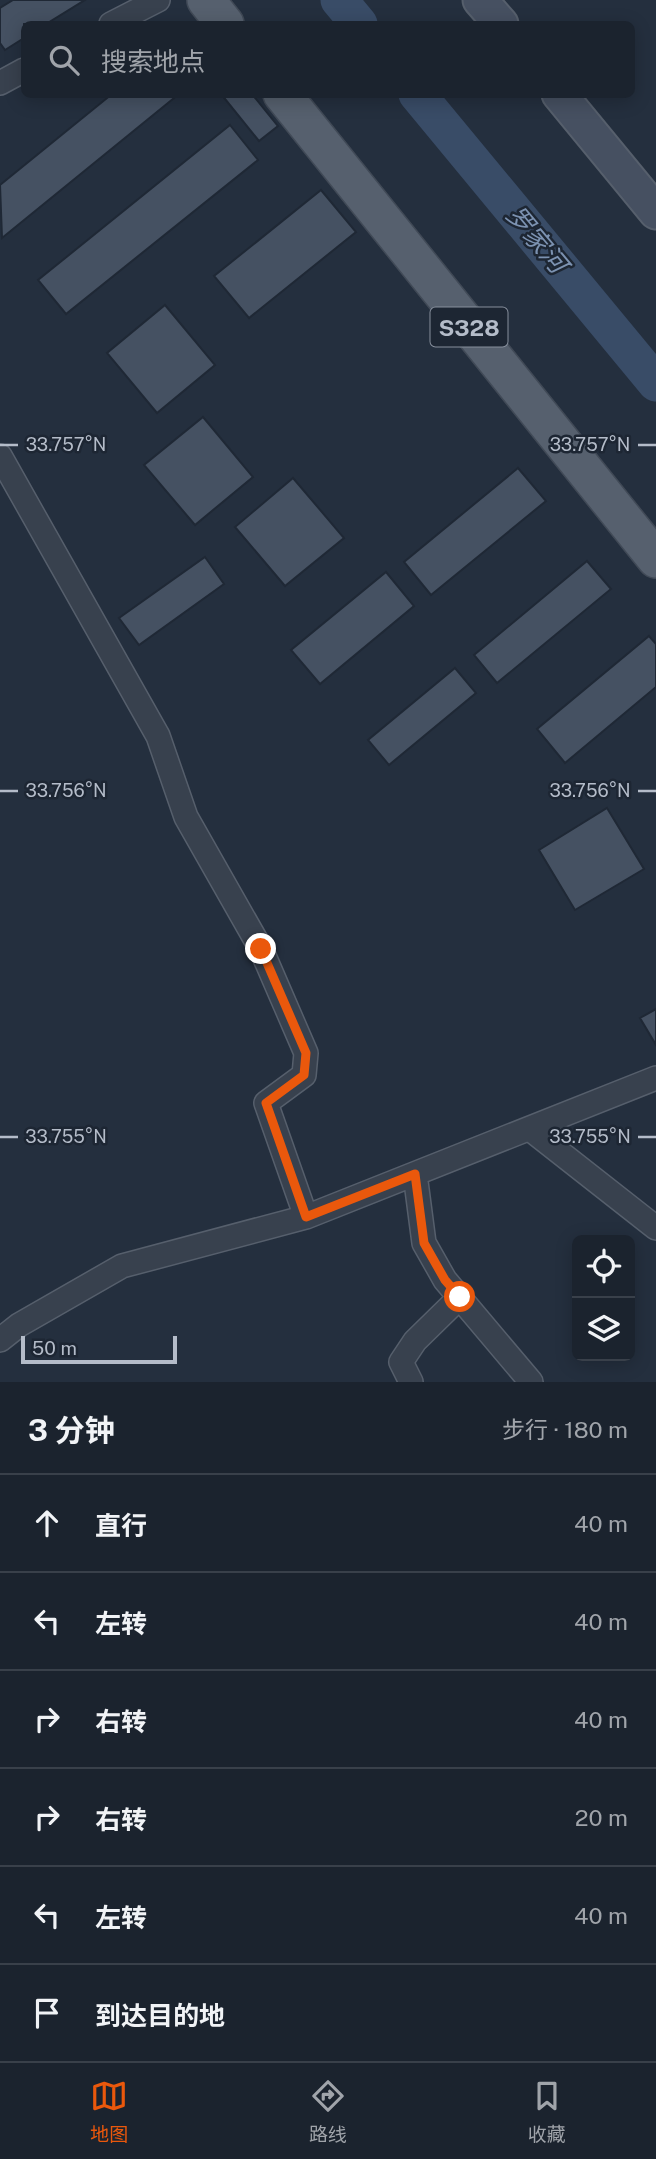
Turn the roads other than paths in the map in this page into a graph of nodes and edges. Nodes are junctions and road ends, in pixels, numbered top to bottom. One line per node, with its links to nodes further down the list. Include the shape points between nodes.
1 (158, 0): 4 (street)
2 (206, 0): 5 (main road)
3 (480, 0): 6 (main road)
4 (117, 21)
5 (223, 21)
6 (498, 21)
7 (21, 72): 8 (street)
8 (0, 83)
9 (285, 98): 13 (main road, S328)
10 (562, 98): 11 (main road)
11 (656, 212)
12 (0, 456): 17 (street, via 158,736 186,817 261,949 306,1053 304,1075 266,1103)
13 (656, 559)
14 (656, 1078): 15 (street)
15 (530, 1129): 16 (street); 18 (street)
16 (415, 1174): 17 (street); 19 (street, via 424,1243)
17 (306, 1217): 20 (street, via 122,1266)
18 (656, 1228)
19 (460, 1297): 21 (street, via 415,1341 401,1362); 22 (street)
20 (0, 1340)
21 (411, 1382)
22 (531, 1382)

